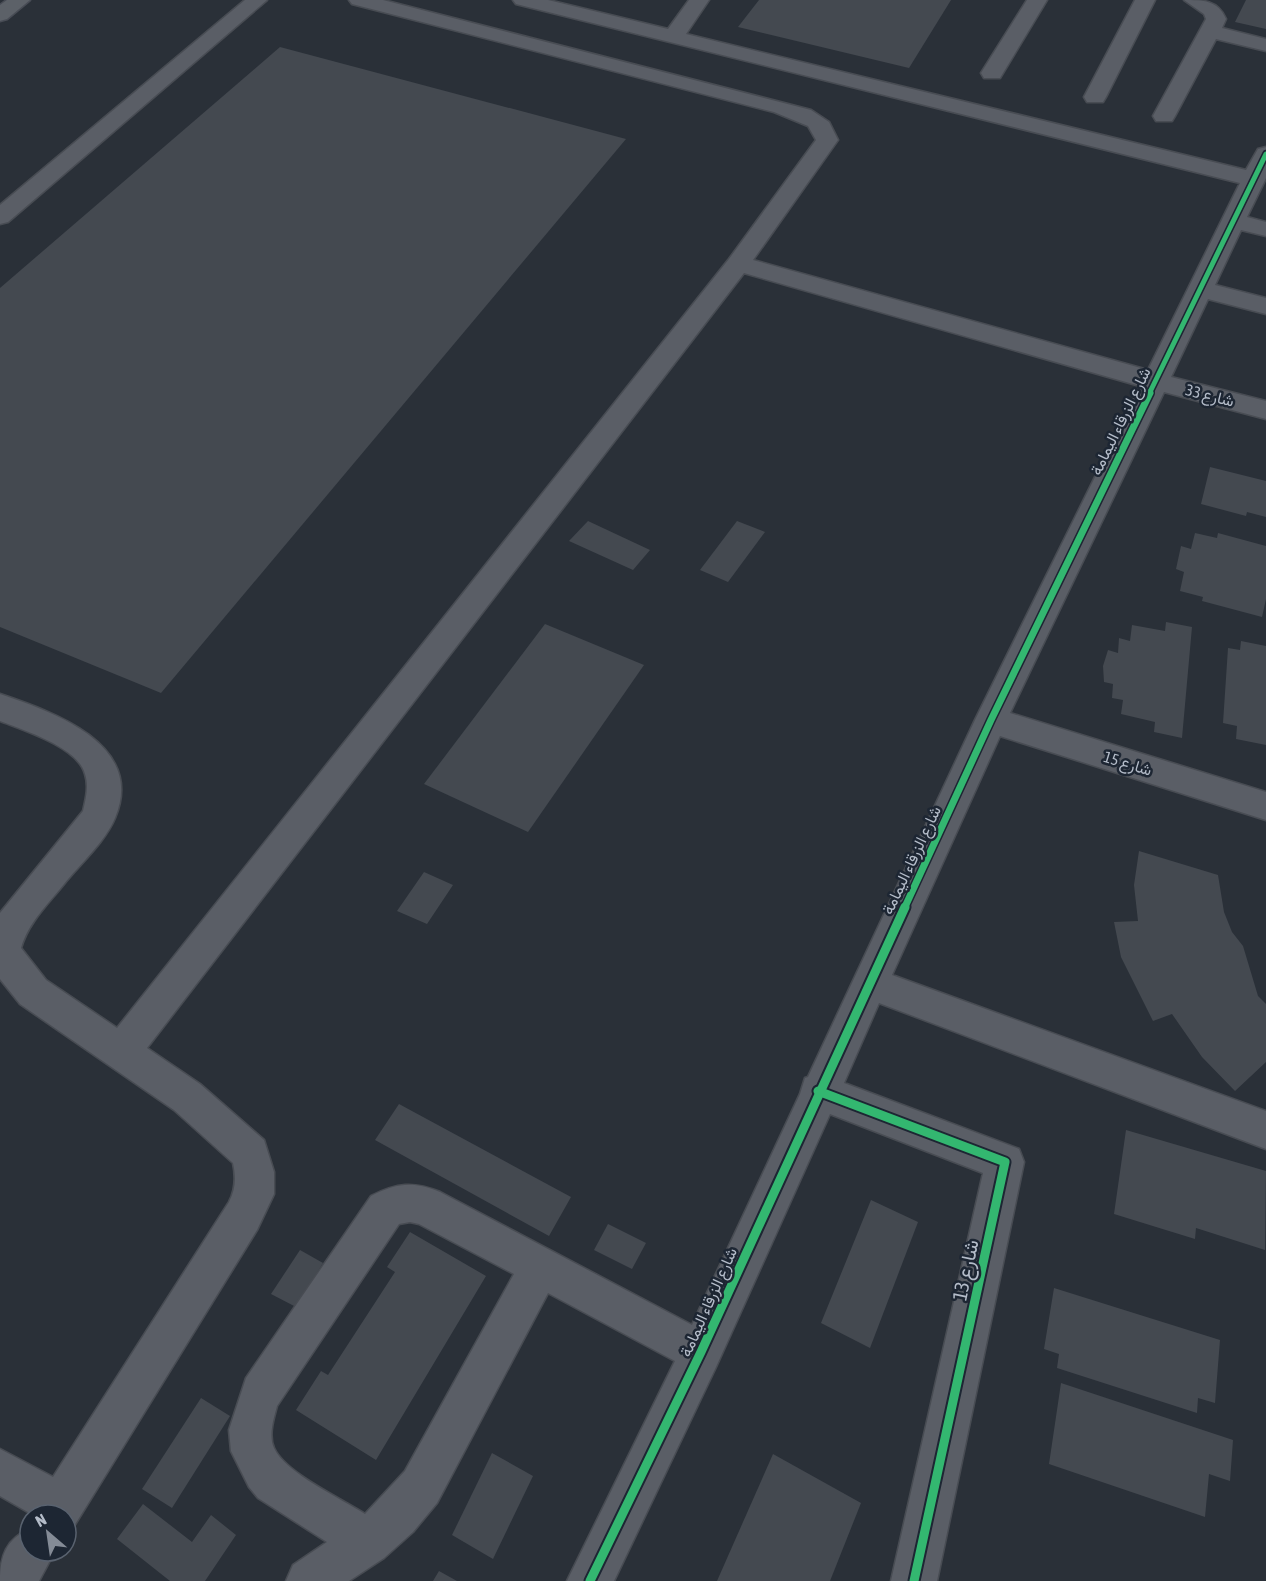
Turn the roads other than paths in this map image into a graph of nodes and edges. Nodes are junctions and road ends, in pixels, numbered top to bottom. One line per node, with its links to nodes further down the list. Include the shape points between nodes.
1 (20, 0): 10 (main road)
2 (257, 0): 18 (street)
3 (359, 0): 20 (street, via 782,107 813,119 825,130 827,140 823,149)
4 (523, 0): 9 (street)
5 (699, 0): 12 (street)
6 (1037, 0): 14 (street)
7 (1144, 0): 15 (street)
8 (1194, 0): 11 (street, via 1213,11 1216,19)
9 (551, 3): 12 (street)
10 (0, 15)
11 (1209, 31): 13 (street); 16 (street)
12 (674, 35): 17 (street)
13 (1266, 45)
14 (992, 73)
15 (1095, 97)
16 (1164, 116)
17 (1259, 167): 19 (street, شارع الزرقاء اليمامة)
18 (0, 217)
19 (1250, 225): 21 (street, شارع الزرقاء اليمامة)
20 (738, 264): 23 (street, شارع 33); 29 (street)
21 (1200, 289): 22 (street); 23 (street, شارع الزرقاء اليمامة)
22 (1266, 306)
23 (1154, 381): 24 (street, شارع 33); 26 (street, شارع الزرقاء اليمامة)
24 (1266, 410)
25 (0, 707): 29 (street, via 90,750 100,763 105,782 99,816 18,914 3,948 6,960 33,992)
26 (991, 720): 27 (street, شارع 15); 28 (street, شارع الزرقاء اليمامة)
27 (1266, 806)
28 (869, 983): 30 (street, شارع الزرقاء اليمامة); 31 (street)
29 (121, 1052): 36 (street, via 187,1098 250,1153 254,1194)
30 (818, 1091): 33 (street, شارع الزرقاء اليمامة); 42 (street, شارع 13, via 1005,1162)
31 (1266, 1130)
32 (540, 1265): 33 (street); 37 (street, via 421,1486 407,1508); 37 (street, via 426,1206 412,1201 398,1203 375,1221 261,1393 250,1433 252,1452 261,1470)
33 (701, 1352): 41 (street, شارع الزرقاء اليمامة)
34 (0, 1471): 35 (street)
35 (46, 1503)
36 (62, 1503)
37 (368, 1542): 40 (street)
38 (24, 1563): 39 (street)
39 (13, 1581)
40 (309, 1581)
41 (590, 1581)
42 (914, 1581)

